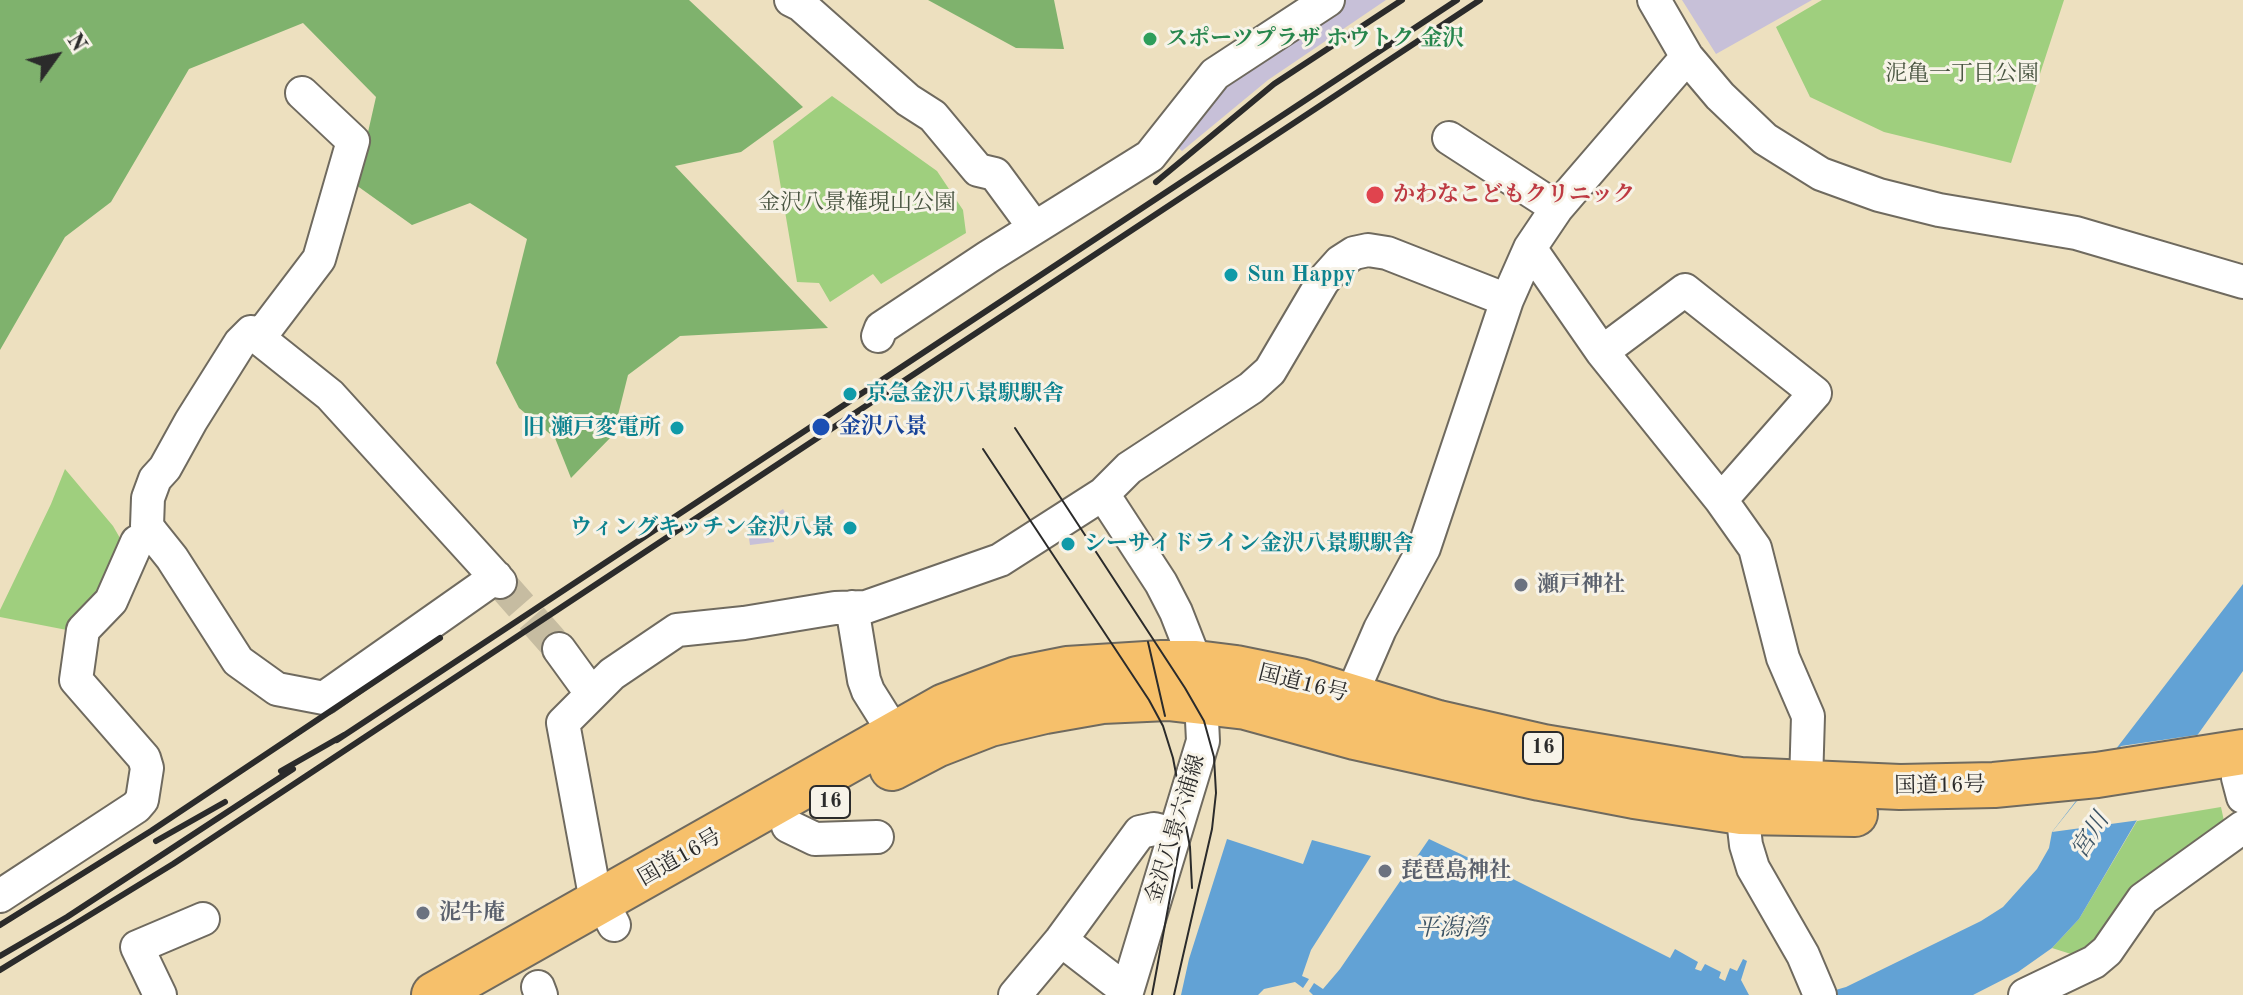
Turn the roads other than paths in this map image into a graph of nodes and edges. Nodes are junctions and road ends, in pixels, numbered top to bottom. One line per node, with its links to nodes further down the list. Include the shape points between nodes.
1 (791, 0): 8 (street, via 933,116 978,170 995,174)
2 (1328, 0): 8 (street, via 1215,74 1150,156)
3 (1654, 0): 4 (street)
4 (1687, 57): 7 (street); 10 (street, via 1765,139 1821,174 1939,210 2076,233)
5 (302, 93): 13 (street, via 353,141 319,259)
6 (1449, 138): 7 (street)
7 (1557, 208): 9 (street)
8 (1034, 227): 12 (street, via 881,328)
9 (1530, 248): 11 (street); 14 (street)
10 (2243, 282)
11 (1507, 300): 15 (street, via 1387,253 1354,253 1323,281 1270,371 1129,468); 22 (street, via 1424,548)
12 (878, 336)
13 (259, 338): 17 (street, via 251,332 240,343 155,479 148,498 147,526); 17 (street, via 330,395 498,580 324,698 277,689 238,661)
14 (1602, 352): 16 (street); 16 (street, via 1685,290 1815,393)
15 (1103, 494): 18 (street, via 1000,560 866,607); 20 (street, 金沢八景六浦線, via 1161,583 1181,623)
16 (1721, 500): 25 (street, via 1755,548 1783,658 1808,716)
17 (152, 533): 32 (street, via 137,542 111,601 83,630 76,680 144,758 142,800)
18 (852, 607): 21 (street, via 677,630); 23 (street, via 864,680)
19 (559, 649): 21 (street)
20 (1199, 682): 22 (highway, 国道16号 / 16, via 1300,681); 23 (highway, 国道16号 / 16, via 1067,669 982,690); 27 (highway, 国道16号 / 16, via 1246,707 1540,778); 28 (highway, 国道16号 / 16, via 1155,698 1102,701 990,724 936,745); 30 (street, 金沢八景六浦線, via 1203,741)
21 (591, 693): 33 (street, via 563,723 593,885)
22 (1351, 696): 27 (highway, 国道16号 / 16, via 1438,723)
23 (895, 734): 33 (highway, 国道16号 / 16)
24 (2242, 776): 26 (highway, 国道16号 / 16, via 2173,777)
25 (1806, 783): 26 (highway, 国道16号 / 16); 27 (highway, 国道16号 / 16)
26 (2086, 789): 27 (highway, 国道16号 / 16, via 1894,814)
27 (1740, 796): 41 (street, via 1753,868)
28 (788, 826): 31 (street, via 815,839); 33 (highway, 国道16号 / 16)
29 (2243, 827): 42 (street, via 2143,899 2094,962)
30 (1174, 834): 35 (street, via 1140,832); 36 (street, 金沢八景六浦線)
31 (877, 837)
32 (0, 896)
33 (607, 914): 38 (highway, 国道16号 / 16); 39 (highway, 国道16号 / 16)
34 (203, 919): 37 (street, via 137,947)
35 (1061, 940): 36 (street); 40 (street)
36 (1126, 993)
37 (160, 995)
38 (434, 995)
39 (489, 995)
40 (1015, 995)
41 (1820, 995)
42 (2025, 995)

